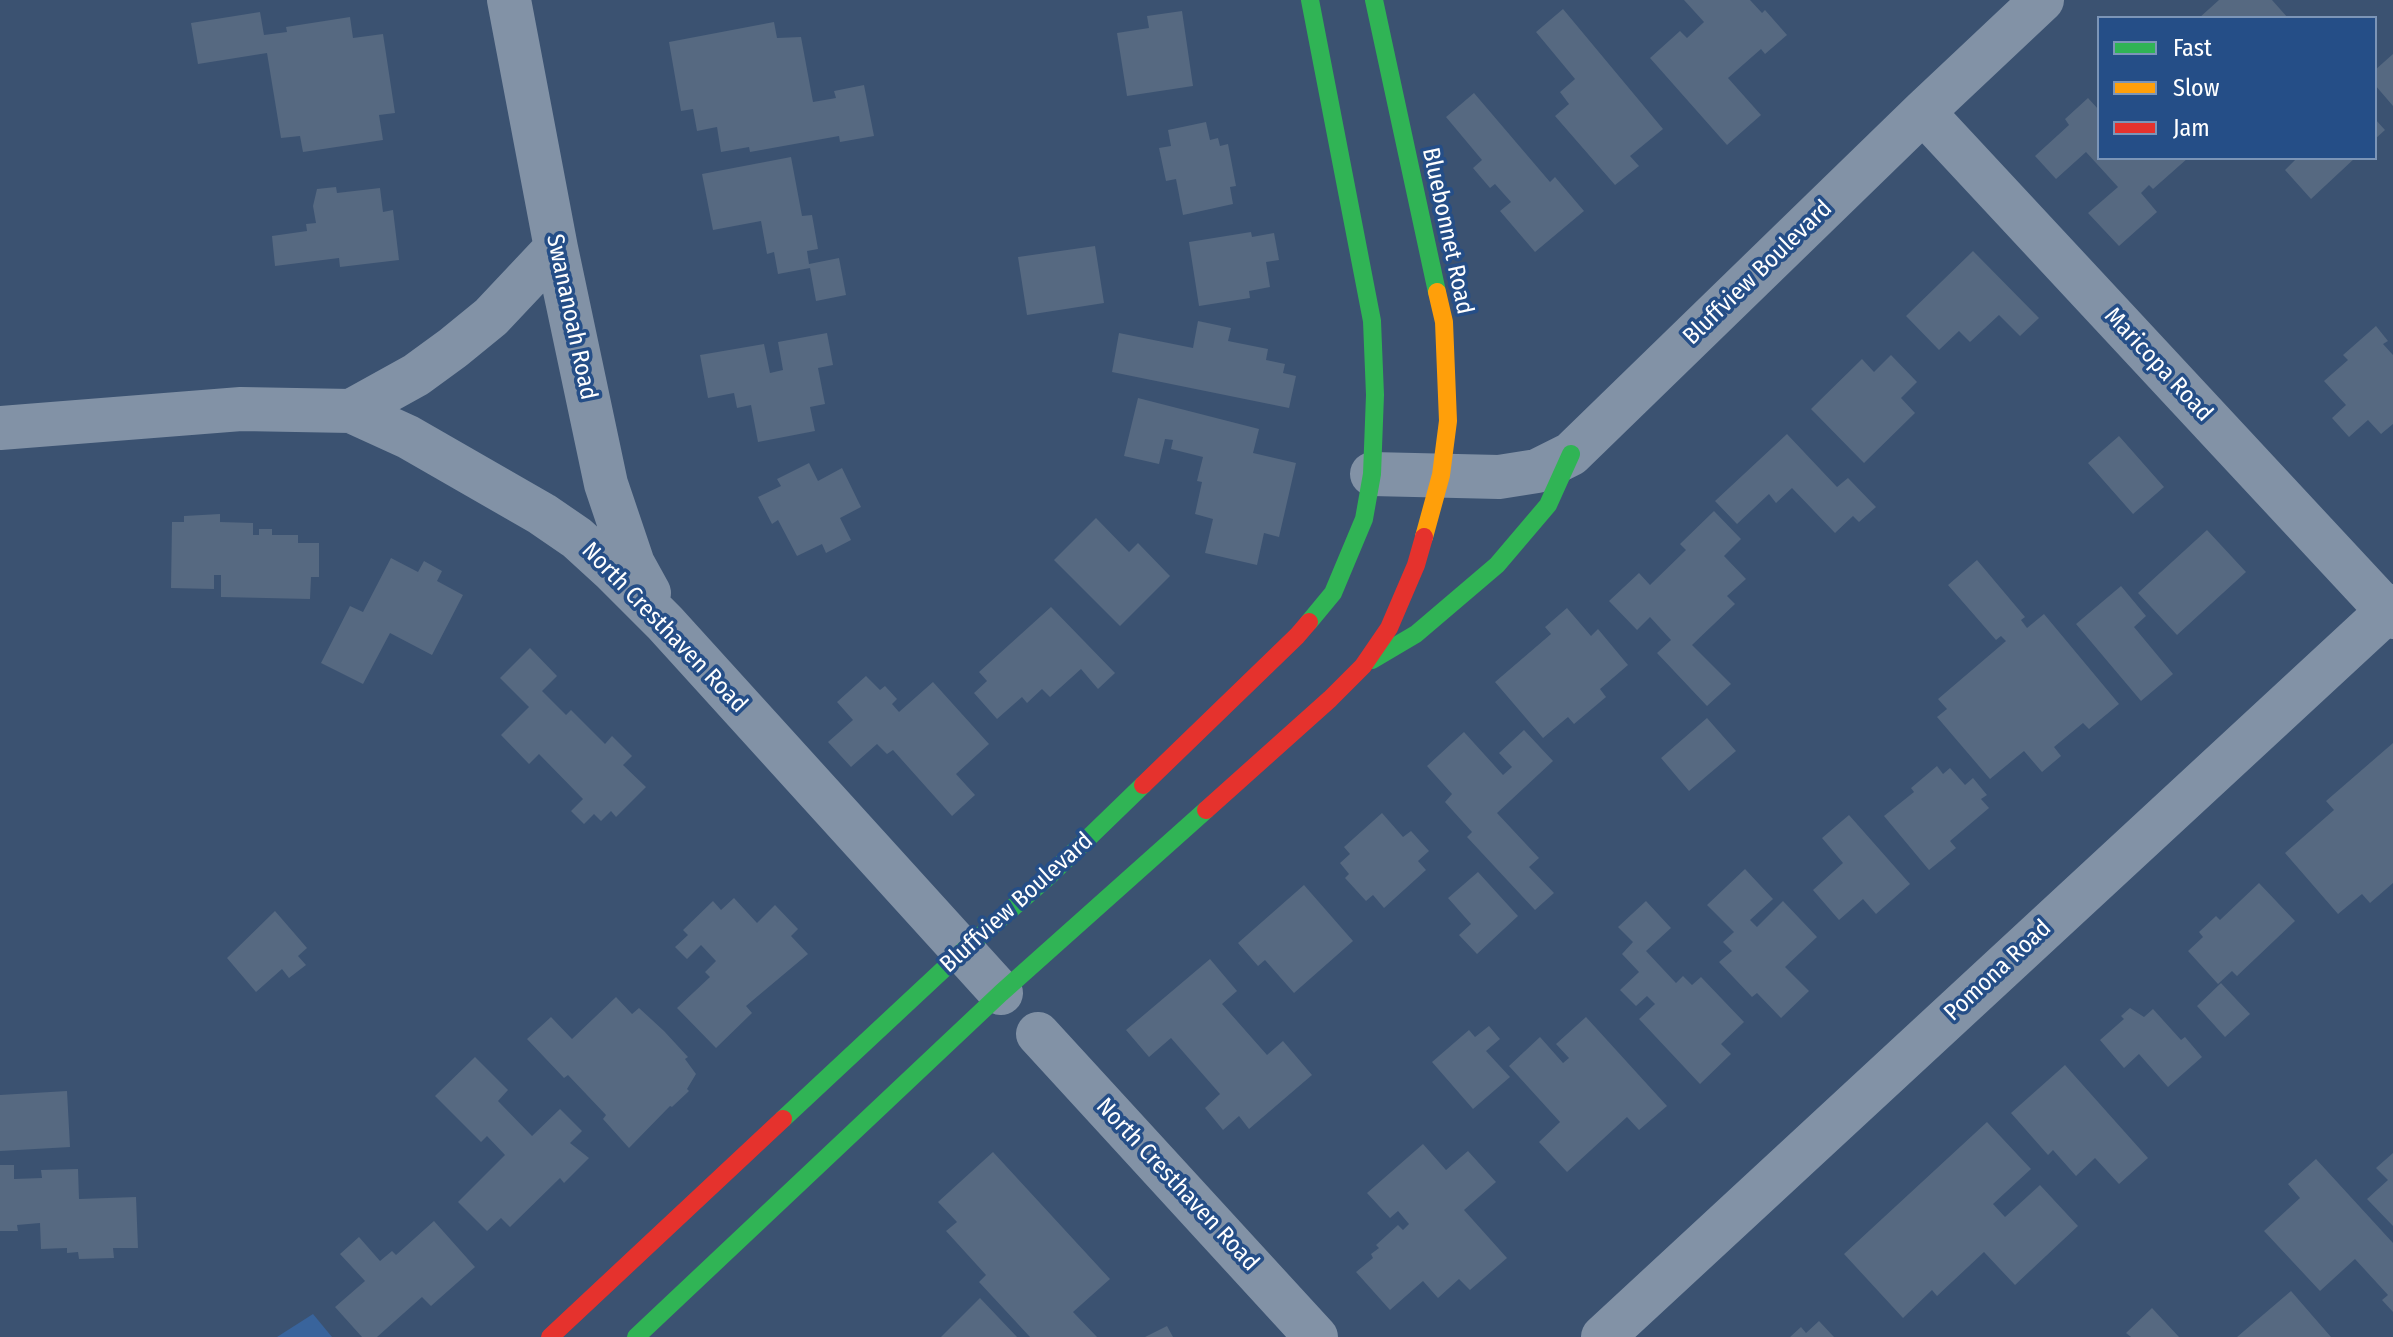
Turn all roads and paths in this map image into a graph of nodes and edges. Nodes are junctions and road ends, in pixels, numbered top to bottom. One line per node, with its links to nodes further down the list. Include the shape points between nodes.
1 (509, 0): 6 (street, Swananoah Road)
2 (1310, 0): 10 (main road, via 1372,321)
3 (1374, 0): 11 (main road, Bluebonnet Road, via 1444,322 1448,421)
4 (2042, 0): 5 (street, Bluffview Boulevard)
5 (1923, 112): 9 (street, Bluffview Boulevard); 12 (street, Maricopa Road)
6 (556, 248): 7 (street, via 491,317 453,348); 13 (street, Swananoah Road, via 606,484 633,564)
7 (351, 411): 8 (street, North Cresthaven Road, via 241,409); 13 (street, North Cresthaven Road, via 408,437 542,514 577,538)
8 (0, 428)
9 (1571, 454): 11 (street, Bluffview Boulevard, via 1537,471 1499,477); 14 (main road, via 1548,505 1497,565 1416,634)
10 (1372, 474): 11 (street, Bluffview Boulevard); 15 (main road, Bluffview Boulevard, via 1364,519 1333,593 1297,636 1048,877)
11 (1441, 475): 14 (main road, via 1416,565 1389,628)
12 (2391, 611): 21 (street, Pomona Road)
13 (665, 623): 15 (street, North Cresthaven Road)
14 (1363, 666): 16 (main road)
15 (962, 952): 16 (street, North Cresthaven Road); 18 (main road, Bluffview Boulevard)
16 (1001, 993): 19 (main road)
17 (1038, 1034): 20 (street, North Cresthaven Road)
18 (550, 1337)
19 (636, 1337)
20 (1316, 1337)
21 (1603, 1337)

